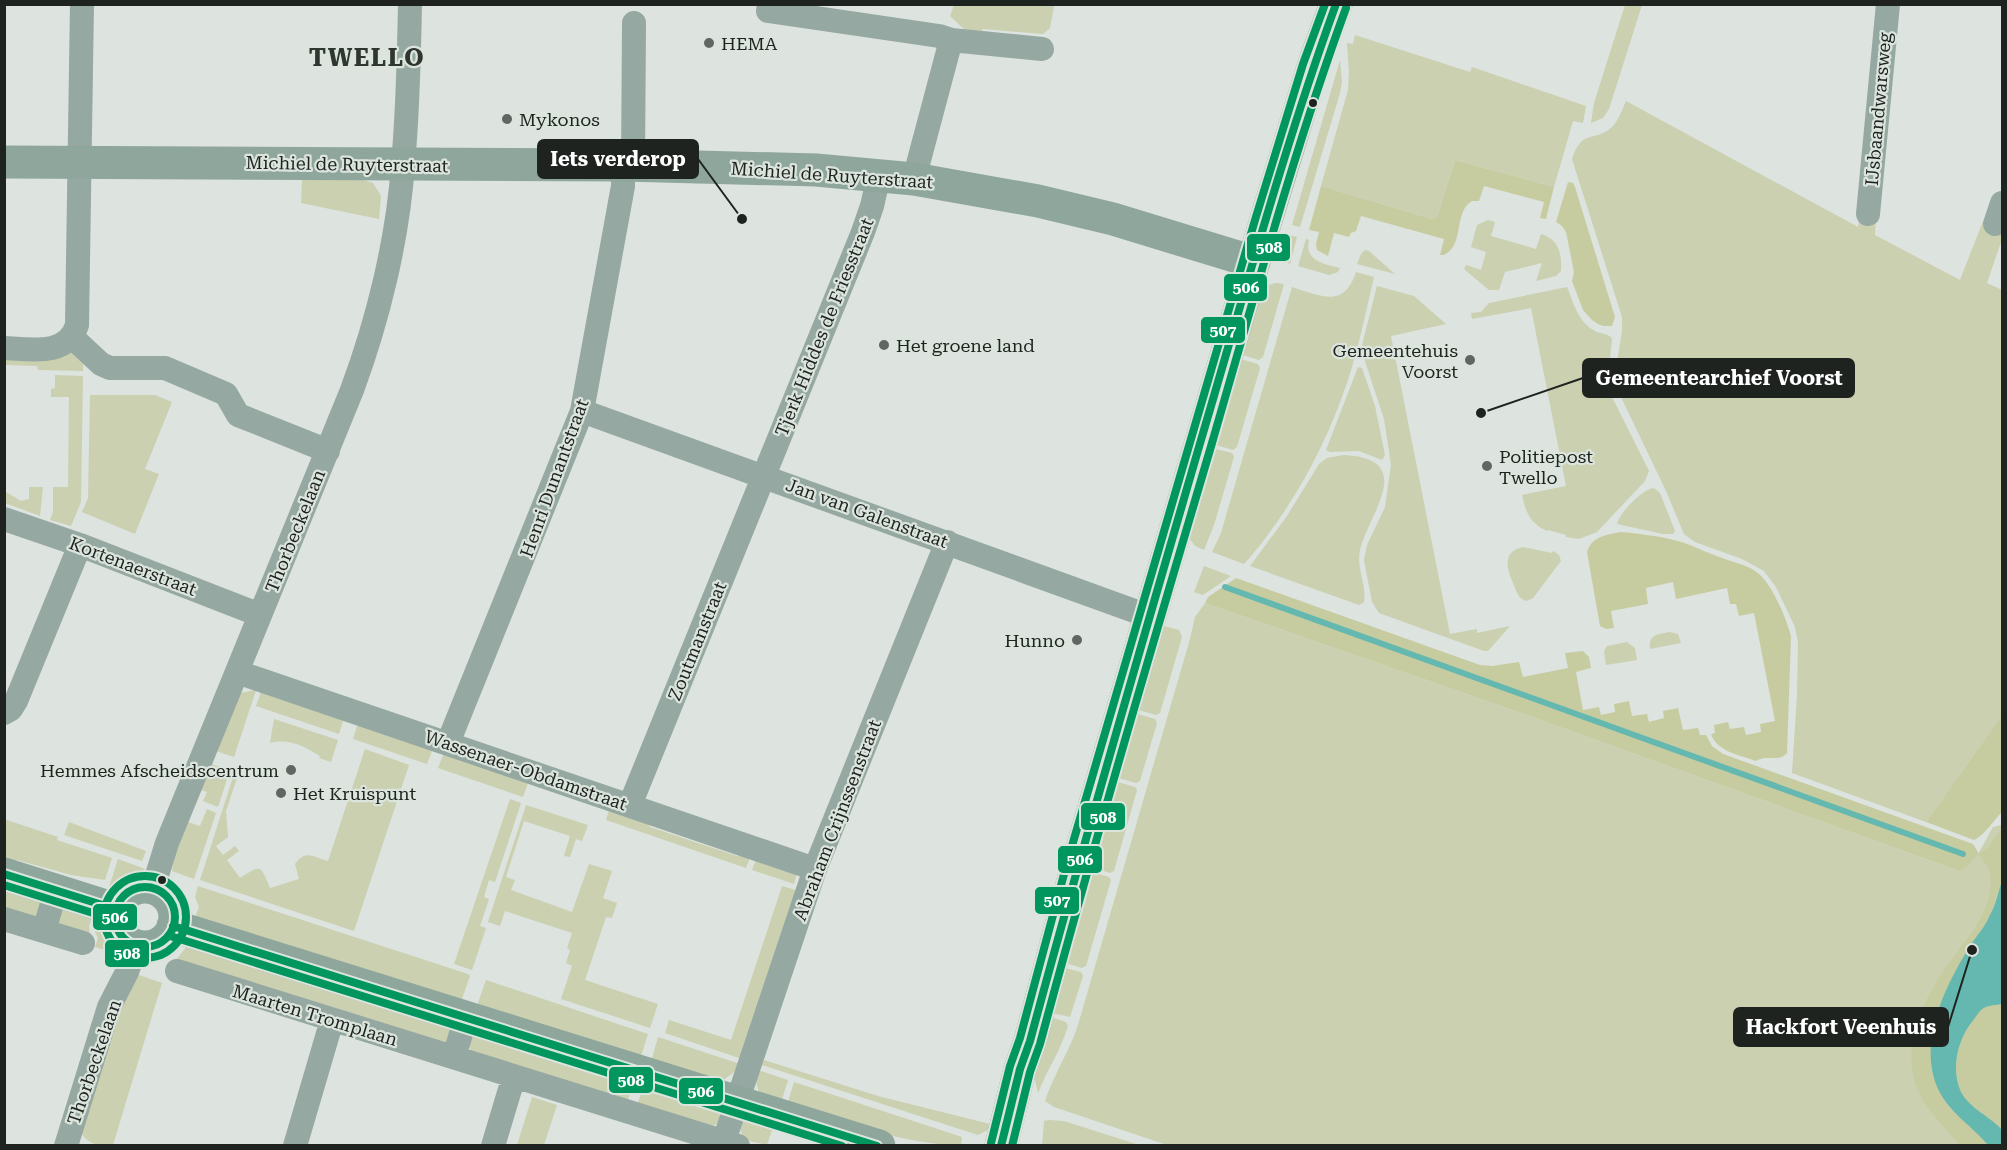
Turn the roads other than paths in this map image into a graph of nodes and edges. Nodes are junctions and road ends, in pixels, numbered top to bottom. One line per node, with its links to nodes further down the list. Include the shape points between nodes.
1 (82, 4): 10 (street)
2 (410, 4): 11 (street, Thorbeckelaan)
3 (1888, 4): 15 (street, IJsbaandwarsweg)
4 (1328, 6): 16 (street)
5 (768, 8): 7 (street)
6 (634, 23): 12 (street, Henri Dunantstraat)
7 (951, 40): 8 (street); 14 (street)
8 (1042, 50)
9 (4, 162): 10 (street, Michiel de Ruyterstraat)
10 (81, 162): 11 (street, Michiel de Ruyterstraat); 17 (street, via 77,319)
11 (403, 165): 12 (street, Michiel de Ruyterstraat); 20 (street, Thorbeckelaan, via 390,251 373,323)
12 (628, 165): 13 (street, Michiel de Ruyterstraat, via 751,167); 19 (street, Henri Dunantstraat)
13 (879, 176): 14 (street, Michiel de Ruyterstraat); 21 (street, Tjerk Hiddes de Friesstraat, via 863,232)
14 (914, 179): 16 (street, Michiel de Ruyterstraat, via 1073,209)
15 (1868, 214)
16 (1254, 262): 26 (street)
17 (72, 337): 18 (street, via 56,348); 20 (street, via 101,364 110,368 165,368 226,394 238,415)
18 (4, 348)
19 (582, 411): 21 (street, Jan van Galenstraat); 29 (street, Henri Dunantstraat)
20 (327, 451): 25 (street, Thorbeckelaan)
21 (765, 477): 23 (street, Jan van Galenstraat); 30 (street, Zoutmanstraat)
22 (4, 519): 24 (street, Kortenaerstraat)
23 (947, 542): 26 (street, Jan van Galenstraat); 31 (street, Abraham Crijnssenstraat)
24 (80, 545): 25 (street, Kortenaerstraat); 28 (street, via 16,701)
25 (261, 615): 27 (street, Thorbeckelaan)
26 (1151, 617): 44 (street, via 1080,854)
27 (237, 672): 29 (street, Wassenaer-Obdamstraat); 33 (street, Thorbeckelaan, via 167,843)
28 (4, 713)
29 (448, 743): 30 (street, Wassenaer-Obdamstraat)
30 (630, 805): 31 (street, Wassenaer-Obdamstraat)
31 (815, 869): 47 (street, Abraham Crijnssenstraat)
32 (4, 874): 34 (street)
33 (153, 888): 35 (street, via 130,890); 37 (street, via 172,903)
34 (56, 890): 35 (street); 38 (street)
35 (116, 909): 40 (street, via 118,931)
36 (4, 919): 38 (street)
37 (173, 926): 40 (street, via 162,941); 42 (street)
38 (44, 931): 39 (street)
39 (82, 943)
40 (136, 946): 49 (street, Thorbeckelaan, via 109,1006)
41 (177, 971): 43 (street, Maarten Tromplaan)
42 (466, 1017): 45 (street); 47 (street)
43 (332, 1020): 45 (street, Maarten Tromplaan); 50 (street)
44 (1030, 1041): 53 (street); 54 (street)
45 (454, 1058): 46 (street, Maarten Tromplaan)
46 (514, 1076): 48 (street, Maarten Tromplaan); 51 (street)
47 (737, 1101): 48 (street, Maarten Tromplaan); 52 (street)
48 (731, 1143)
49 (67, 1145)
50 (294, 1146)
51 (493, 1146)
52 (879, 1146)
53 (1001, 1146)
54 (1018, 1146)

